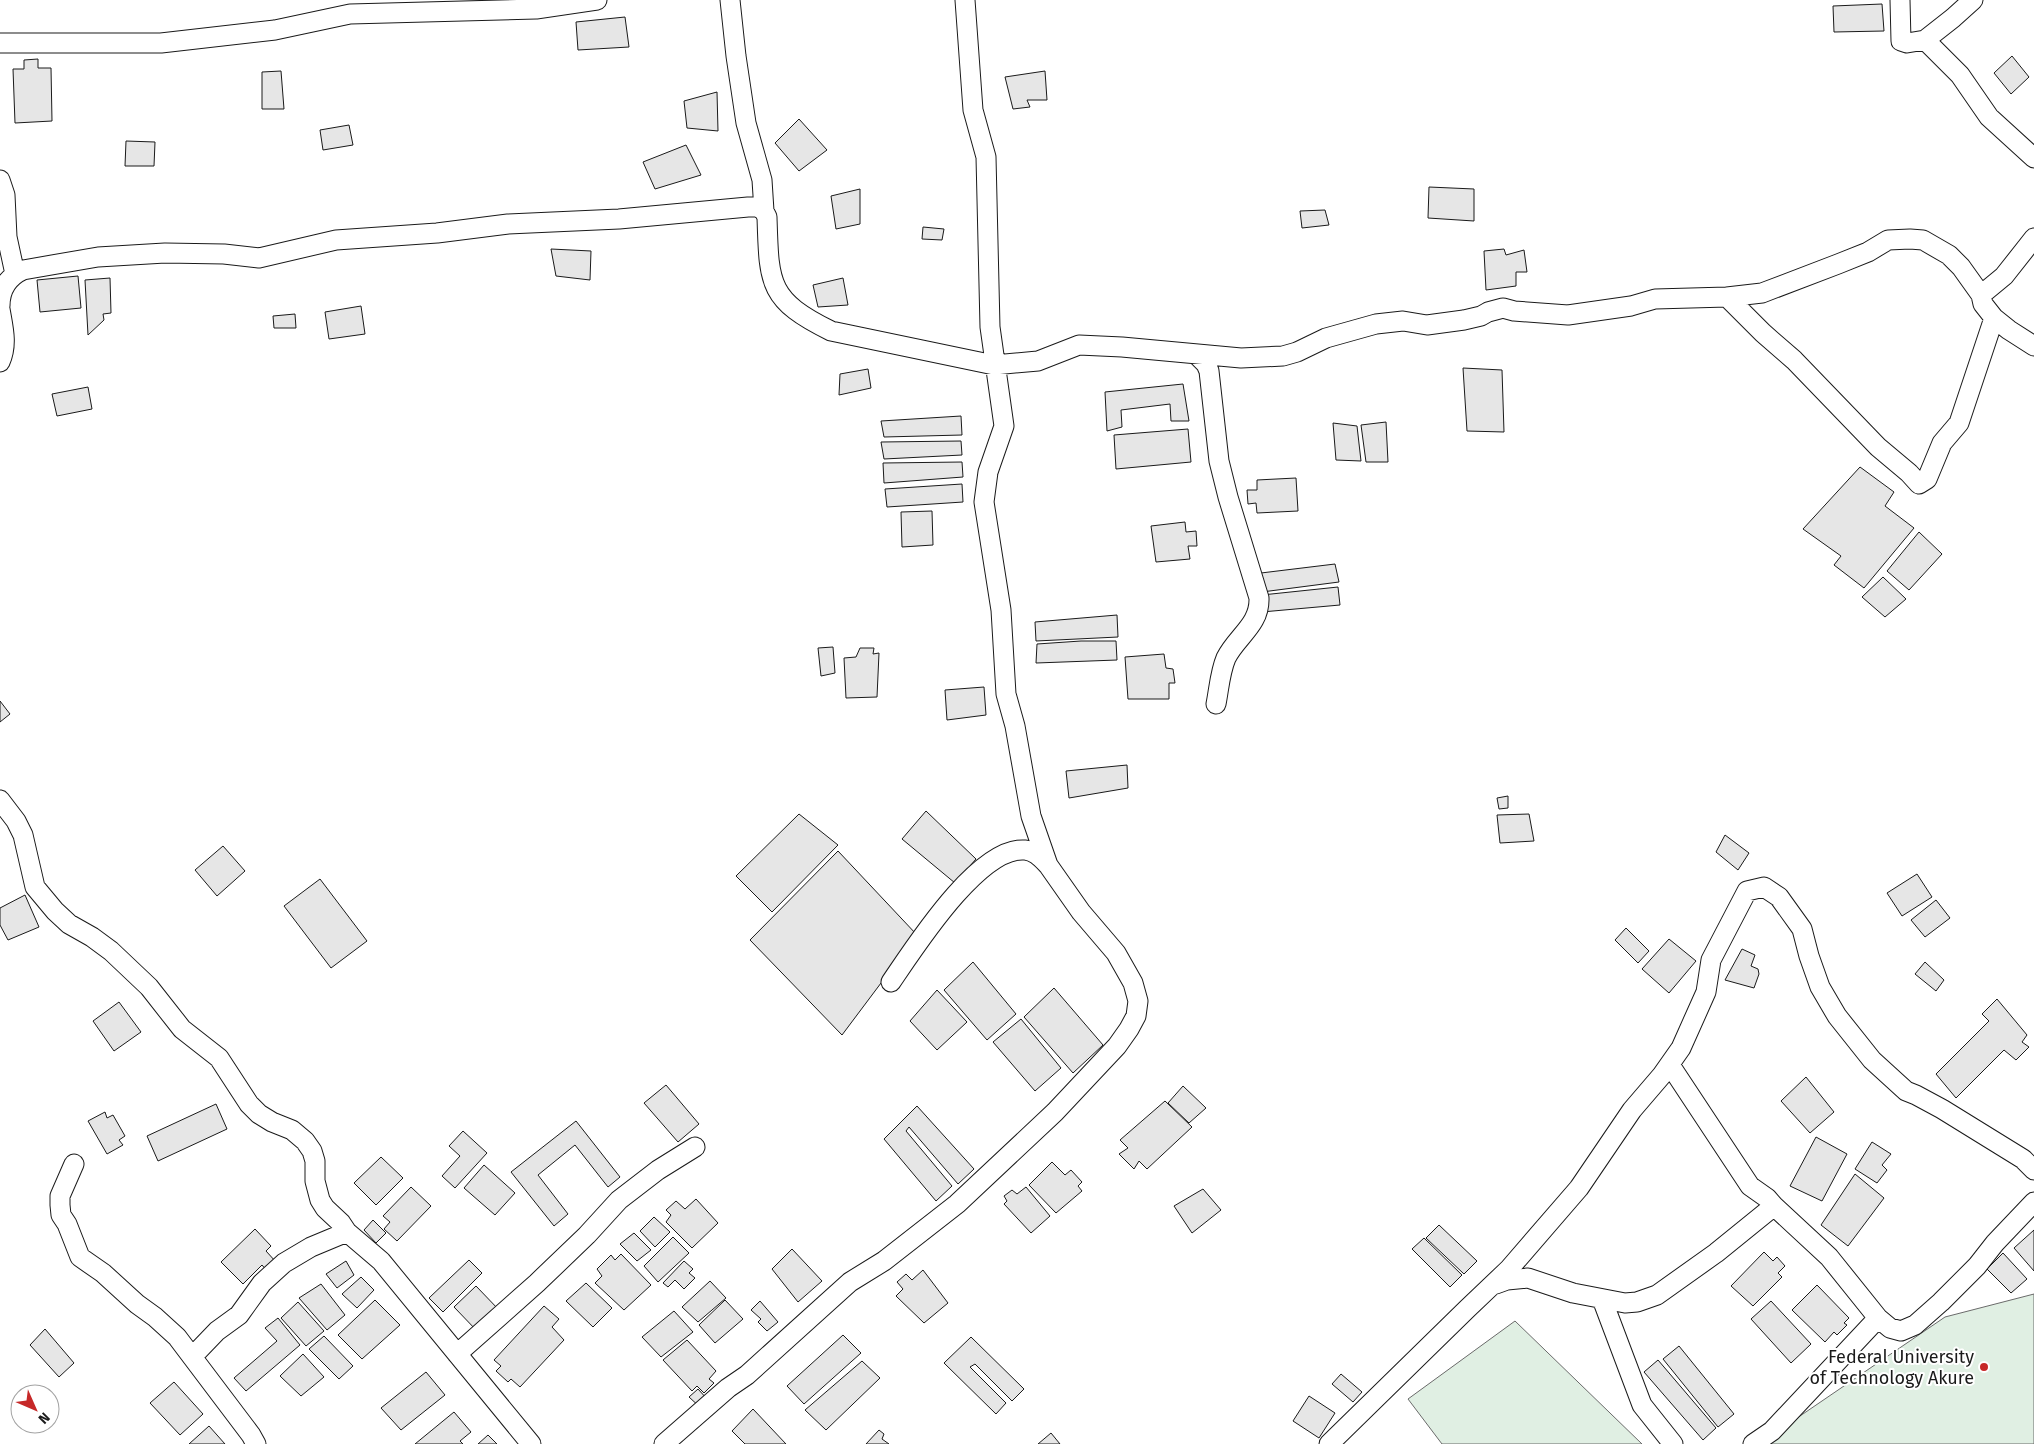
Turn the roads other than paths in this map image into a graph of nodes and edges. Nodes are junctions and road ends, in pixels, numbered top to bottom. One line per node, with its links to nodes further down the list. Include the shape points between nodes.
1 (597, 0): 7 (street, via 536,9 350,14 275,30 161,43)
2 (730, 0): 10 (street, via 746,123 762,180)
3 (965, 0): 20 (street, via 973,110 986,157 988,288)
4 (1900, 0): 6 (street, via 1901,41)
5 (1973, 0): 6 (street)
6 (1925, 40): 8 (street, via 1960,76 1989,117)
7 (0, 42)
8 (2034, 158)
9 (0, 180): 12 (street, via 5,195)
10 (764, 212): 12 (street, via 758,207 748,207 620,219 508,224 336,240 259,258 165,253 98,257); 20 (street, via 767,217 768,263 774,284 782,300 807,319 831,331)
11 (2034, 238): 13 (street, via 2004,276)
12 (15, 274): 15 (street, via 3,289)
13 (1981, 296): 14 (street, via 1949,255 1923,240 1910,239 1888,240 1868,252 1762,293); 16 (street)
14 (1727, 298): 16 (street, via 1794,360 1878,448 1919,484 1927,479 1942,443 1959,423); 18 (street, via 1655,299 1631,306 1568,315 1503,308 1464,320 1427,325 1404,321 1376,324 1326,338 1283,356)
15 (0, 308): 19 (street, via 5,338)
16 (1994, 318): 17 (street)
17 (2034, 346)
18 (1197, 355): 20 (street, via 1080,345 1038,361); 21 (street, via 1209,371 1219,461 1259,598 1254,623 1226,659)
19 (0, 362)
20 (994, 365): 23 (street, via 1004,426 988,472 984,502 1001,610 1006,694 1031,816)
21 (1216, 704)
22 (0, 800): 31 (street, via 23,835 36,887 55,911 111,951 149,987 182,1029 219,1058 259,1114 292,1130 305,1141 315,1161 315,1181 320,1200)
23 (1048, 864): 24 (street, via 1025,850 1006,852 978,871 936,917); 39 (street, via 1081,912 1116,953 1133,983 1138,1001 1136,1016 1129,1029 1054,1112 957,1204 884,1261 850,1282)
24 (891, 982)
25 (1670, 1065): 28 (street, via 1682,1048 1706,992 1712,960 1747,891 1764,887 1779,897 1802,929 1820,987 1837,1016 1872,1060 1906,1091 1942,1109 2023,1159); 30 (street, via 1750,1186); 32 (street, via 1632,1110 1578,1188)
26 (695, 1147): 35 (street, via 619,1200 537,1283)
27 (74, 1164): 36 (street, via 60,1196 60,1205 61,1215 80,1257 155,1317 177,1337)
28 (2034, 1170)
29 (2034, 1202): 34 (street, via 1977,1266 1915,1325 1901,1331 1890,1328)
30 (1774, 1206): 33 (street, via 1657,1295 1625,1303); 34 (street, via 1829,1257)
31 (347, 1232): 35 (street, via 381,1261); 36 (street, via 311,1247 284,1264 262,1283 239,1315 217,1331)
32 (1492, 1286): 33 (street, via 1507,1280 1528,1278); 40 (street)
33 (1602, 1299): 41 (street, via 1642,1405)
34 (1878, 1318): 42 (street, via 1772,1431)
35 (458, 1354): 38 (street)
36 (192, 1358): 37 (street)
37 (256, 1444)
38 (531, 1444)
39 (664, 1444)
40 (1329, 1444)
41 (1673, 1444)
42 (1753, 1444)

